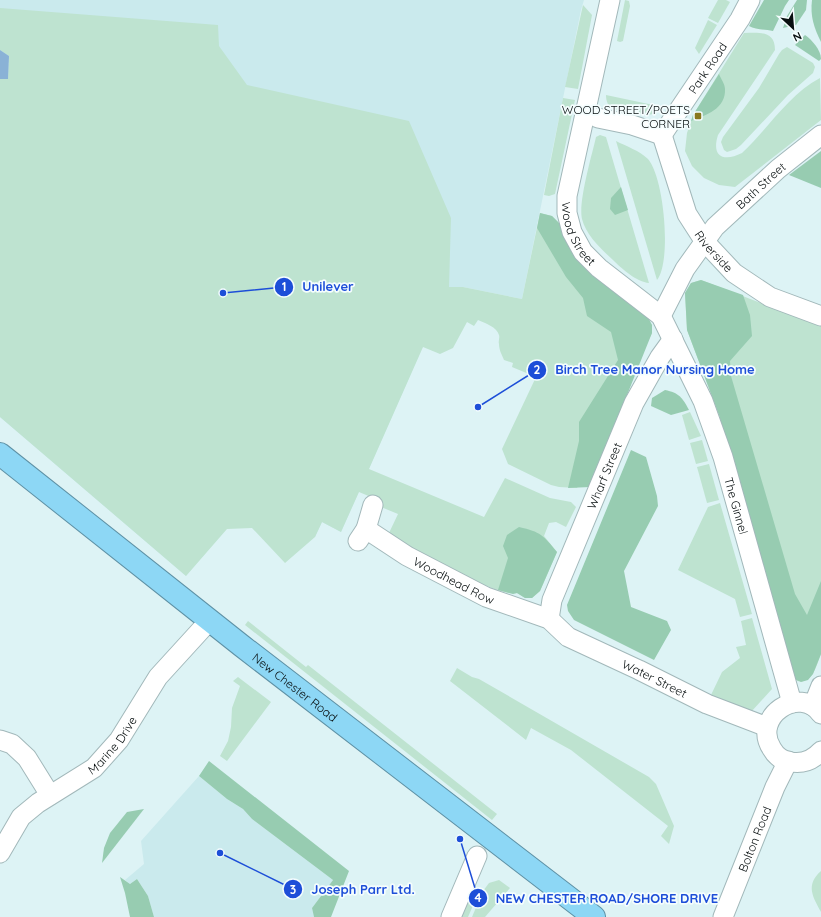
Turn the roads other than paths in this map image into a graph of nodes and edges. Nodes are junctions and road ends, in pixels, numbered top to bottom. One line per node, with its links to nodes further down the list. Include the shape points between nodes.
1 (610, 0): 7 (street, Wood Street, via 567,196 567,213 572,232 583,252 599,268)
2 (750, 0): 4 (street, Park Road)
3 (598, 118): 4 (street)
4 (662, 135): 6 (street, Riverside, via 687,214)
5 (821, 135): 6 (street, Bath Street, via 778,169 715,227)
6 (705, 242): 7 (street, via 685,269); 8 (street, Riverside, via 734,273 770,297)
7 (661, 316): 9 (street, The Ginnel)
8 (821, 316)
9 (673, 339): 12 (street, Wharf Street, via 634,403 552,600); 15 (street, The Ginnel, via 703,401 723,457)
10 (0, 454): 13 (highway, New Chester Road)
11 (373, 505): 12 (street, Woodhead Row, via 362,535 486,597)
12 (549, 619): 17 (street, Water Street, via 568,637 707,704)
13 (210, 620): 21 (street, Marine Drive, via 158,677 119,740 94,768); 25 (highway, New Chester Road)
14 (821, 686): 16 (street)
15 (792, 703): 16 (street, via 805,703); 17 (street, via 776,710)
16 (817, 710)
17 (767, 727): 20 (street, via 770,747 781,759)
18 (0, 740): 21 (street, via 12,744 28,758)
19 (821, 751): 20 (street, via 806,762)
20 (788, 762): 26 (street, Bolton Road, via 775,787)
21 (50, 795): 22 (street, Marine Drive, via 21,817)
22 (0, 853)
23 (477, 856): 24 (street)
24 (451, 917)
25 (594, 917)
26 (723, 917)

